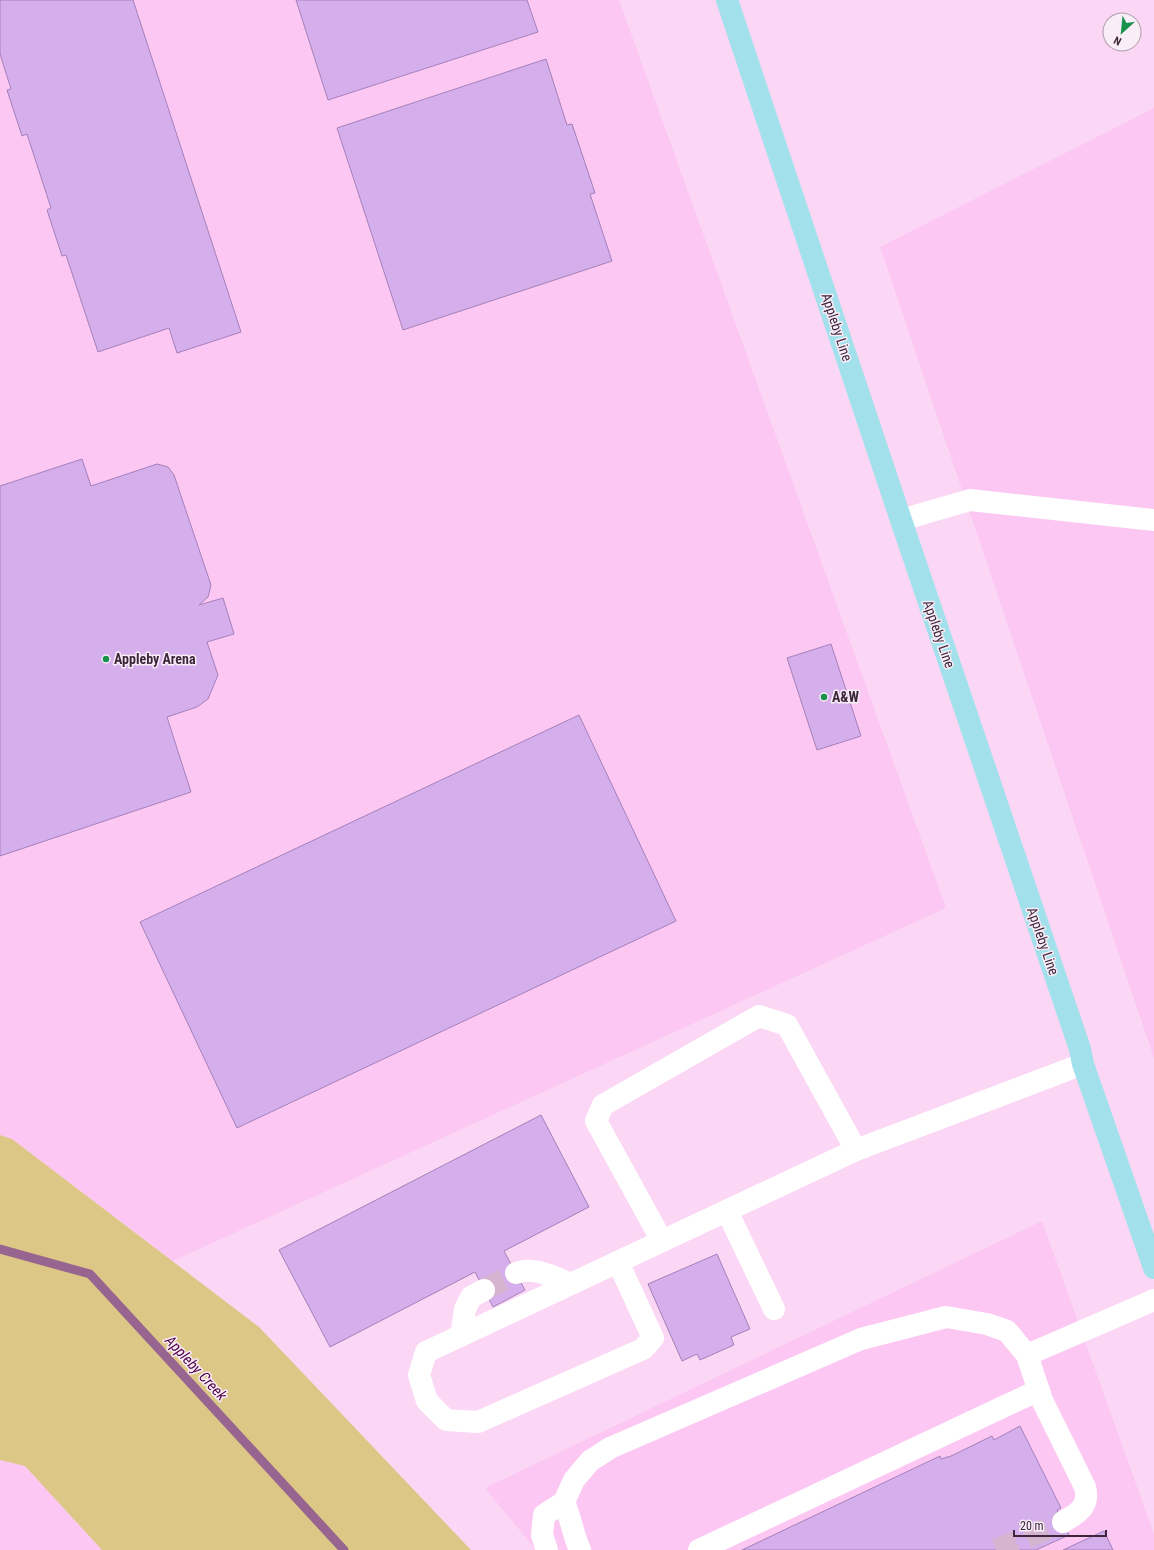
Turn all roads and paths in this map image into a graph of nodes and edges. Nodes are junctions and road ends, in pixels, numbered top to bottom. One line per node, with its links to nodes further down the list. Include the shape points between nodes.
1 (727, 0): 2 (main road, Appleby Line)
2 (901, 520): 3 (lane, via 970,500); 4 (main road, Appleby Line, via 1078,1042)
3 (1154, 520)
4 (1083, 1064): 5 (lane); 9 (main road, Appleby Line)
5 (856, 1150): 6 (lane); 7 (lane, via 787,1025 759,1016 602,1105 596,1121)
6 (727, 1211): 7 (lane); 14 (lane)
7 (662, 1241): 8 (lane)
8 (618, 1262): 11 (lane); 15 (lane, via 653,1338 643,1349 478,1422 446,1420 427,1401 419,1375 426,1352)
9 (1154, 1268)
10 (516, 1272): 11 (lane, via 524,1270 546,1274)
11 (571, 1284): 15 (lane)
12 (484, 1290): 15 (lane, via 471,1297 465,1309)
13 (1154, 1300): 16 (lane)
14 (774, 1309)
15 (461, 1336)
16 (1027, 1355): 17 (lane); 18 (lane, via 1007,1331 987,1324 946,1317 861,1339 610,1448 590,1461 574,1480)
17 (1039, 1390): 19 (lane, via 1087,1493 1080,1512); 22 (lane)
18 (564, 1502): 20 (lane, via 544,1515 542,1535); 21 (lane)
19 (1063, 1522)
20 (546, 1550)
21 (580, 1550)
22 (699, 1550)

